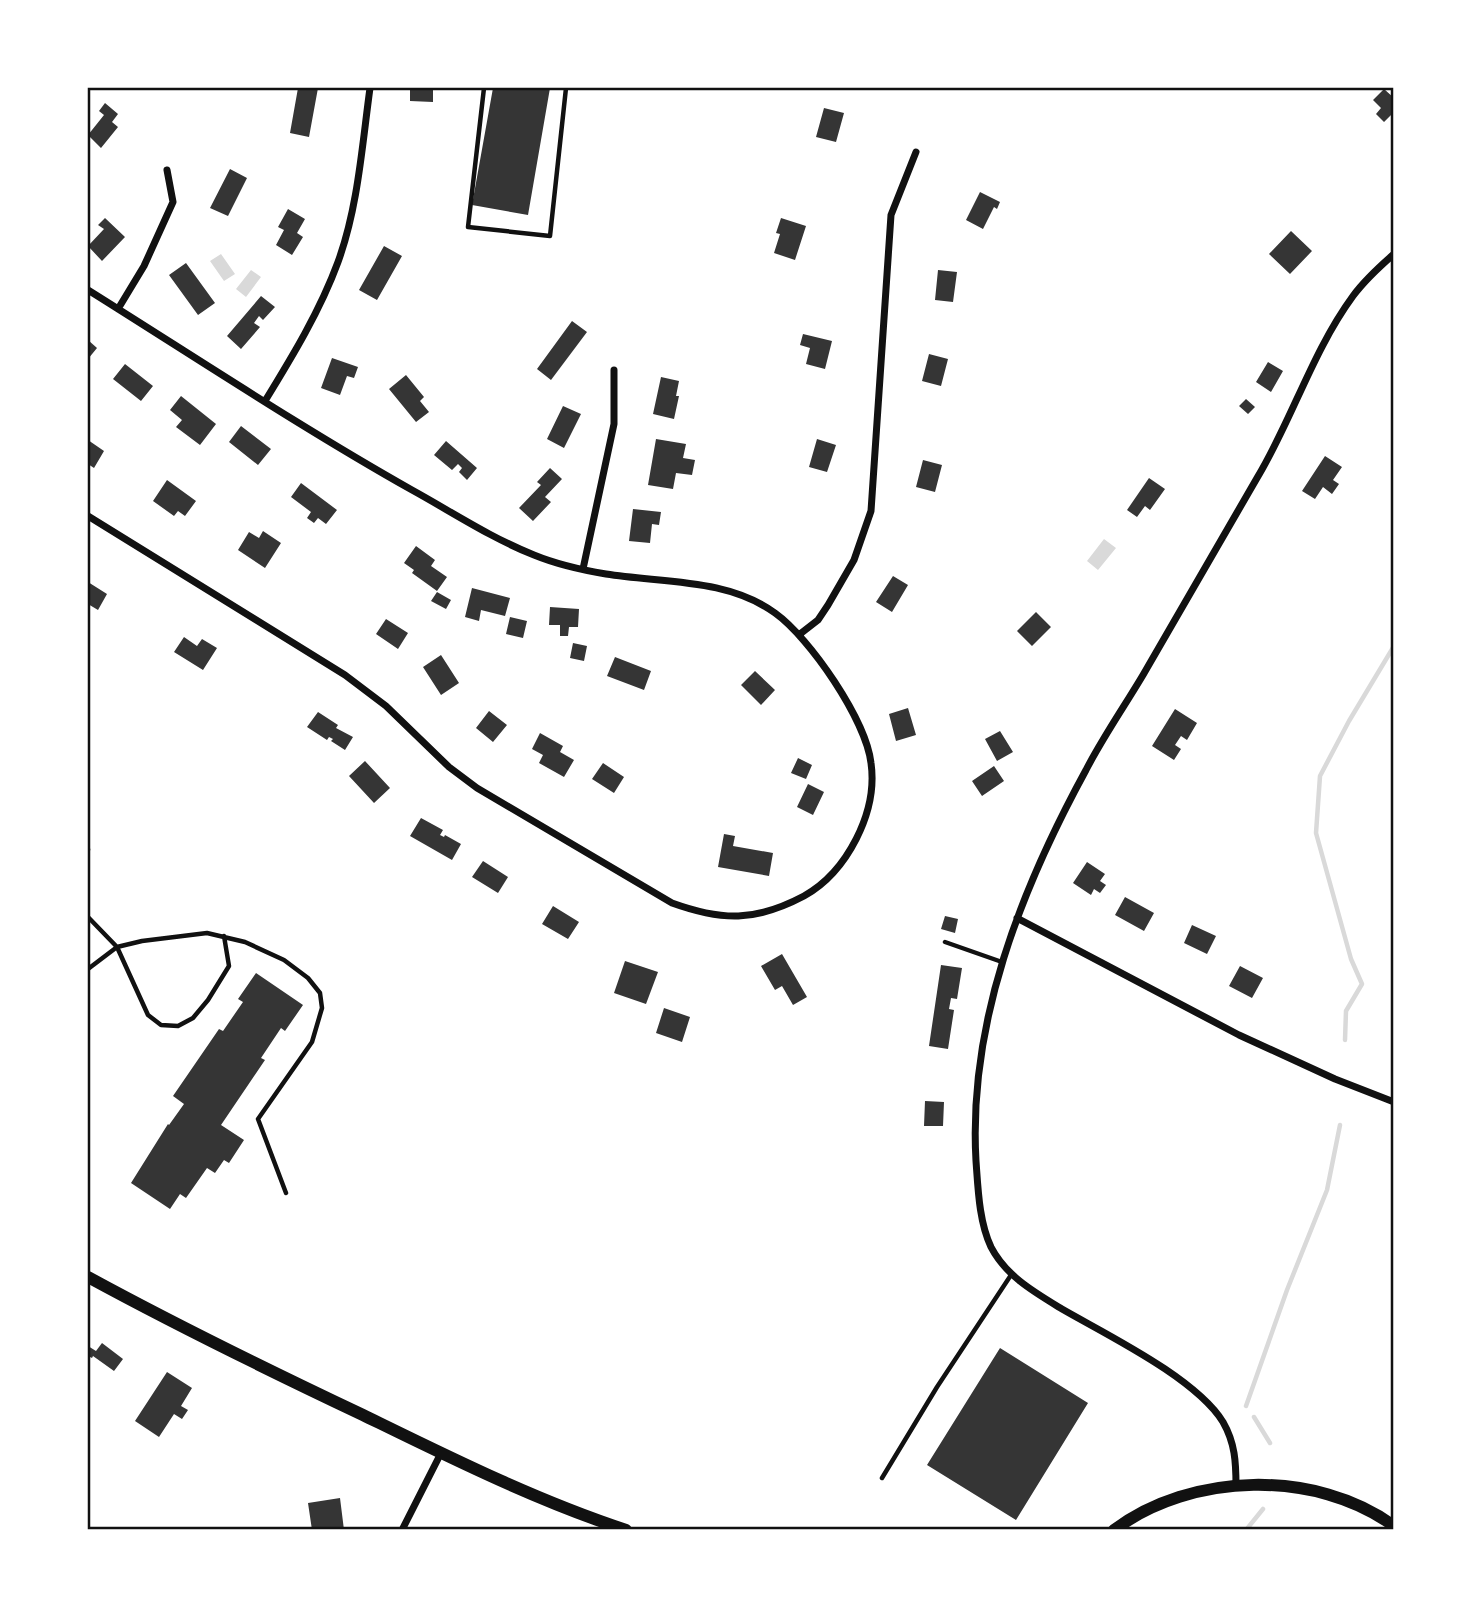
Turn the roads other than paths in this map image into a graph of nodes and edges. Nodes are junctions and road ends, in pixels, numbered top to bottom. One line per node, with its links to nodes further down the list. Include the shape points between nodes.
1 (370, 88): 10 (street, via 356,195 338,262)
2 (484, 88): 3 (lane, via 468,227 550,236)
3 (566, 88)
4 (916, 152): 13 (street, via 891,215 871,511 854,561 835,594 818,620)
5 (167, 170): 8 (street, via 173,202)
6 (1394, 254): 15 (street, via 1353,296 1326,340 1265,466 1087,767)
7 (88, 290): 8 (street)
8 (118, 309): 10 (street)
9 (614, 370): 12 (street, via 614,424)
10 (265, 401): 12 (street, via 504,542)
11 (88, 516): 13 (street, via 345,674 477,788 672,903 705,914 739,917 805,895 843,860 861,830 871,797 871,763 845,699)
12 (583, 569): 13 (street, via 730,592 762,605)
13 (800, 634)
14 (88, 917): 18 (lane)
15 (1017, 918): 19 (street); 21 (street, via 1239,1035)
16 (224, 936): 18 (lane, via 177,936); 18 (lane, via 229,966 193,1018 178,1026 161,1025 148,1015); 22 (lane, via 284,960 320,993 322,1008 312,1042 258,1119)
17 (944, 942): 19 (lane)
18 (117, 947): 20 (lane)
19 (1002, 962): 23 (street, via 984,1042 975,1147 985,1234)
20 (88, 970)
21 (1394, 1102)
22 (286, 1193)
23 (1011, 1275): 26 (lane); 27 (street, via 1175,1376 1202,1398 1223,1422 1233,1444)
24 (88, 1277): 25 (main road, via 170,1322)
25 (441, 1452): 29 (street); 30 (main road)
26 (881, 1478)
27 (1236, 1486): 28 (main road, via 1307,1490 1359,1507); 31 (main road, via 1166,1502)
28 (1394, 1526)
29 (402, 1530)
30 (626, 1530)
31 (1114, 1530)

